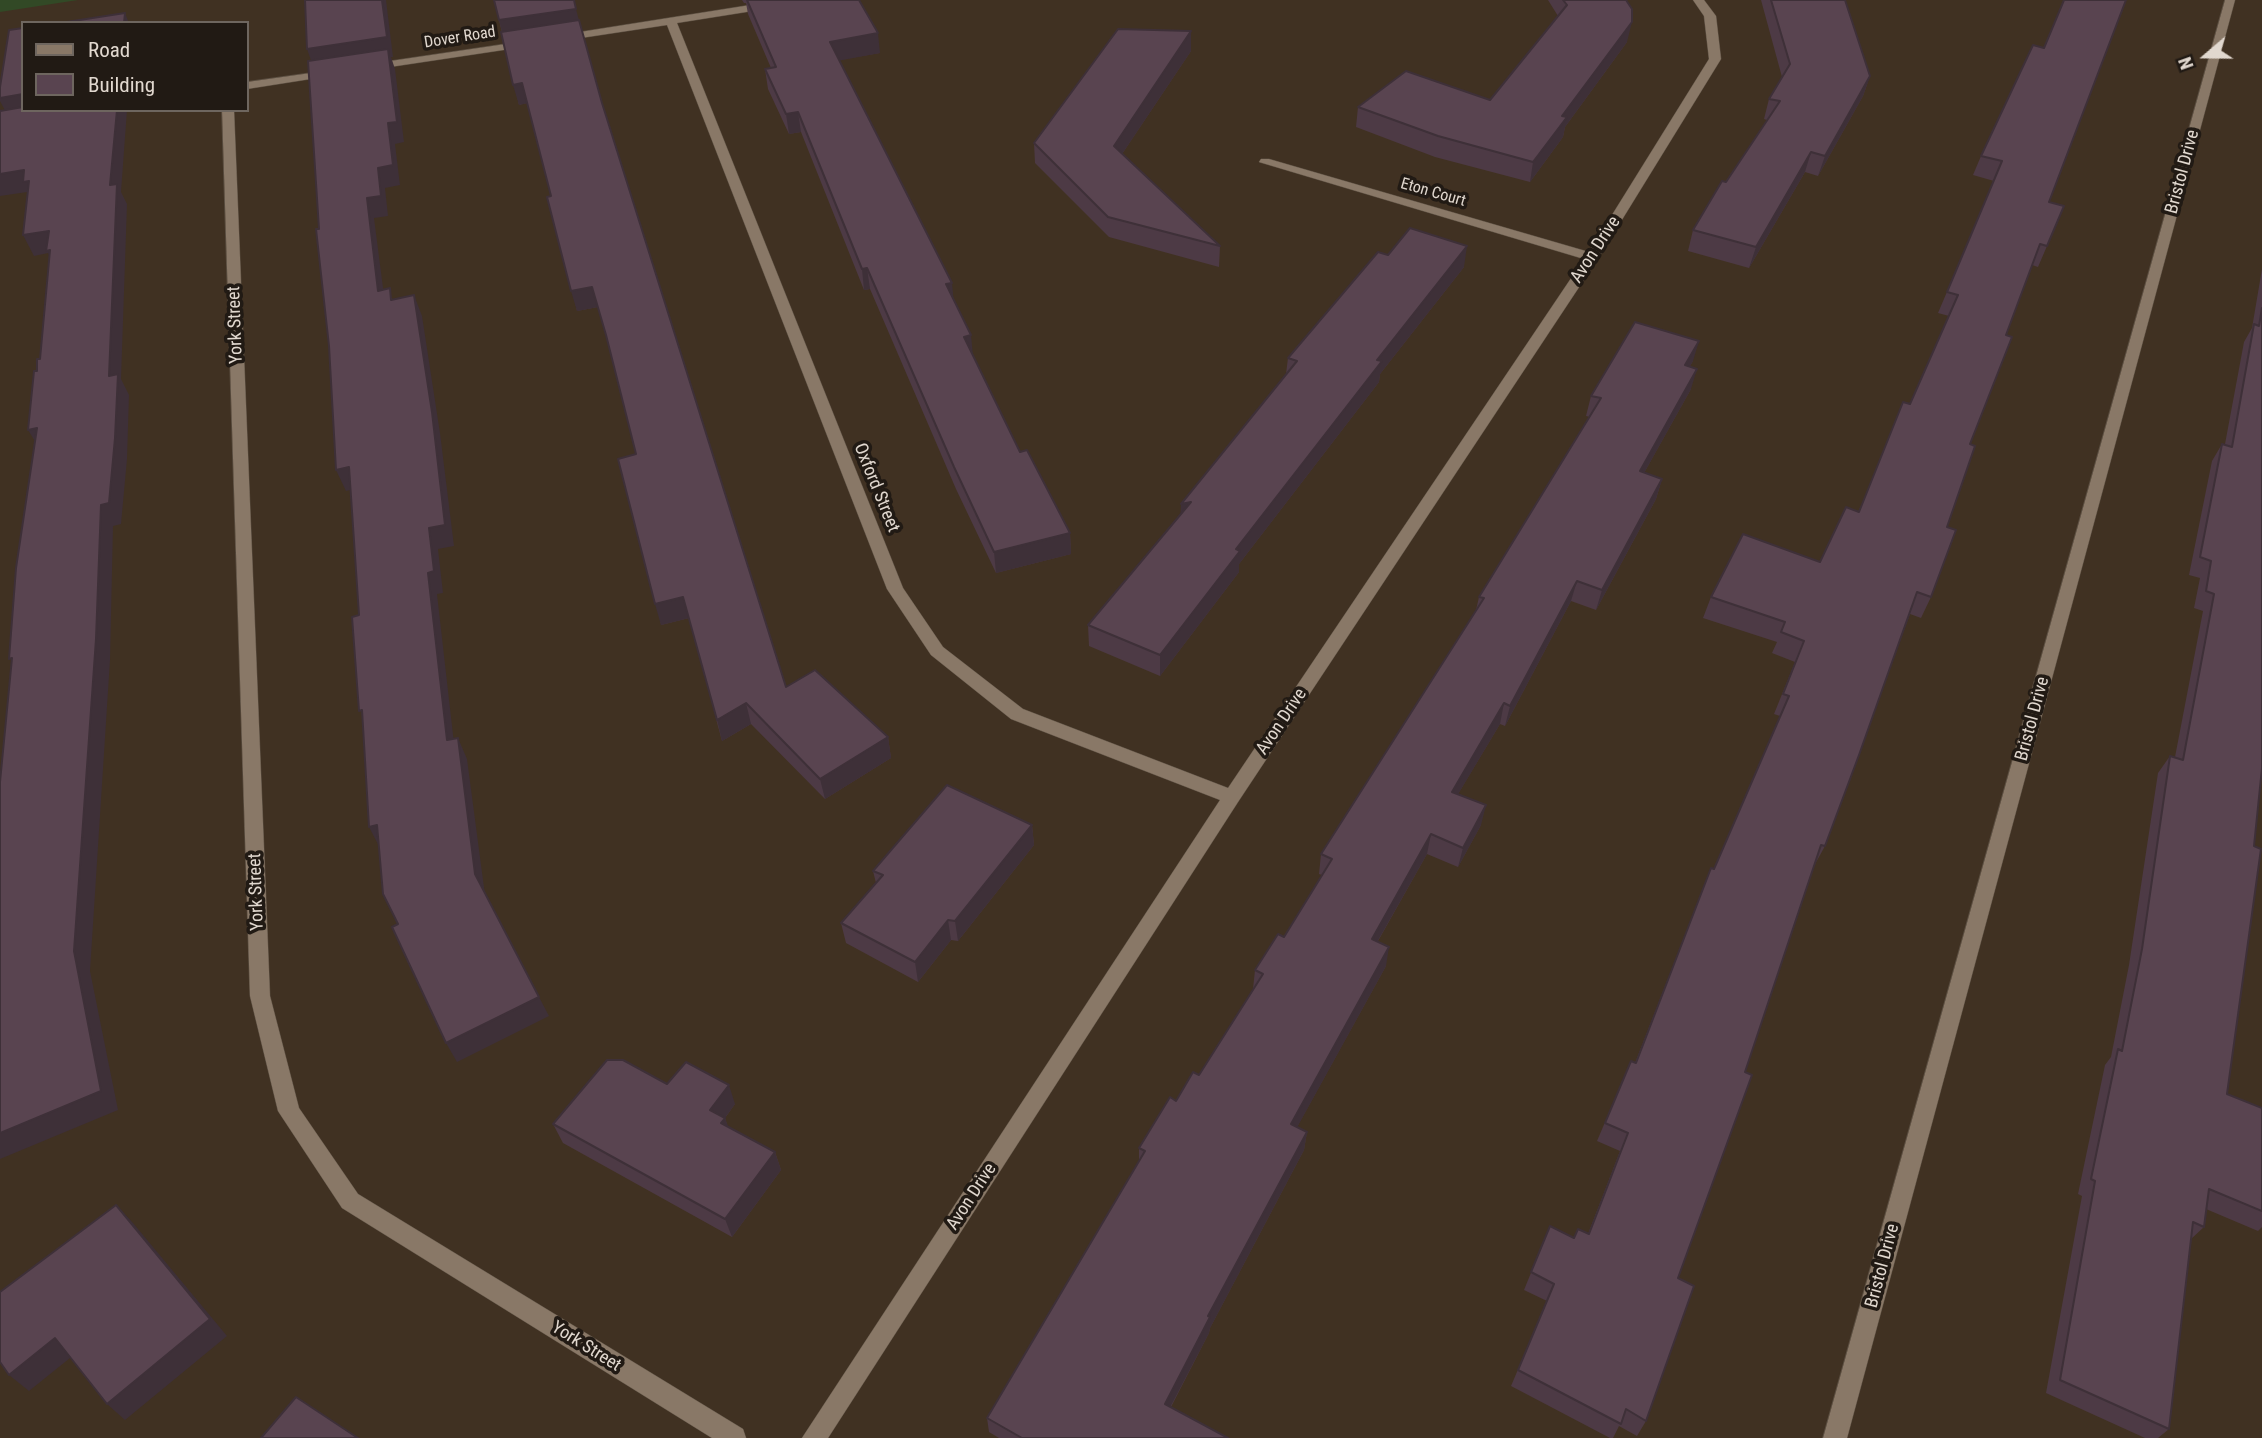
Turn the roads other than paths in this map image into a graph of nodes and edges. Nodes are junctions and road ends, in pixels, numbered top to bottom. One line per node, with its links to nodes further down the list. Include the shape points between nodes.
1 (803, 0): 4 (street)
2 (1698, 0): 12 (street, Avon Drive, via 1710,16 1716,59)
3 (2230, 0): 16 (street, Bristol Drive)
4 (671, 21): 5 (street); 13 (street, Oxford Street, via 895,589 937,651 1017,714)
5 (548, 40)
6 (534, 42): 7 (street, Dover Road)
7 (356, 70)
8 (342, 72): 9 (street)
9 (248, 86)
10 (228, 112): 14 (street, York Street, via 260,996 289,1111 350,1201)
11 (1265, 162): 12 (street, Eton Court)
12 (1592, 257): 13 (street, Avon Drive)
13 (1233, 797): 15 (street, Avon Drive)
14 (734, 1438)
15 (814, 1438)
16 (1835, 1438)

